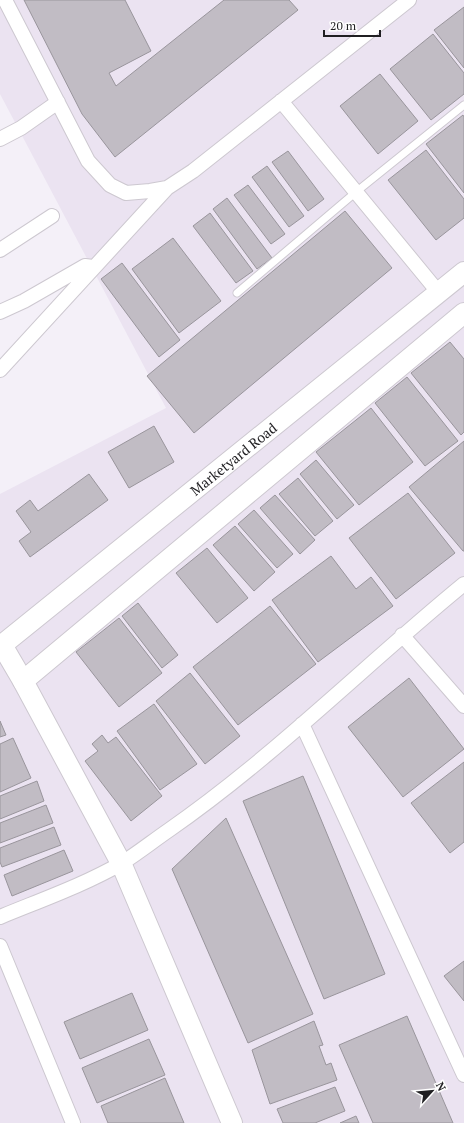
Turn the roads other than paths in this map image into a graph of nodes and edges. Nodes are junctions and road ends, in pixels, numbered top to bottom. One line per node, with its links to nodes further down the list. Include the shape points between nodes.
1 (5, 0): 3 (street)
2 (409, 0): 4 (street)
3 (58, 102): 6 (street, via 21,128); 7 (street, via 88,161 110,185 126,193)
4 (282, 102): 7 (street); 8 (street)
5 (464, 105): 8 (lane)
6 (0, 139)
7 (167, 188): 11 (street)
8 (356, 192): 13 (lane); 14 (street)
9 (52, 216): 10 (street)
10 (0, 250)
11 (93, 267): 15 (street, via 85,266); 17 (street)
12 (464, 272): 14 (street, Marketyard Road)
13 (237, 293)
14 (439, 293): 16 (street); 20 (street, Marketyard Road)
15 (0, 312)
16 (462, 318): 21 (street)
17 (0, 370)
18 (464, 584): 19 (street)
19 (402, 635): 22 (street); 23 (street)
20 (1, 644): 21 (street)
21 (23, 681): 24 (street)
22 (464, 706)
23 (302, 724): 24 (street, via 214,799); 27 (street)
24 (121, 863): 25 (street); 29 (street)
25 (0, 917)
26 (0, 946): 28 (street)
27 (464, 1075)
28 (73, 1123)
29 (232, 1123)

